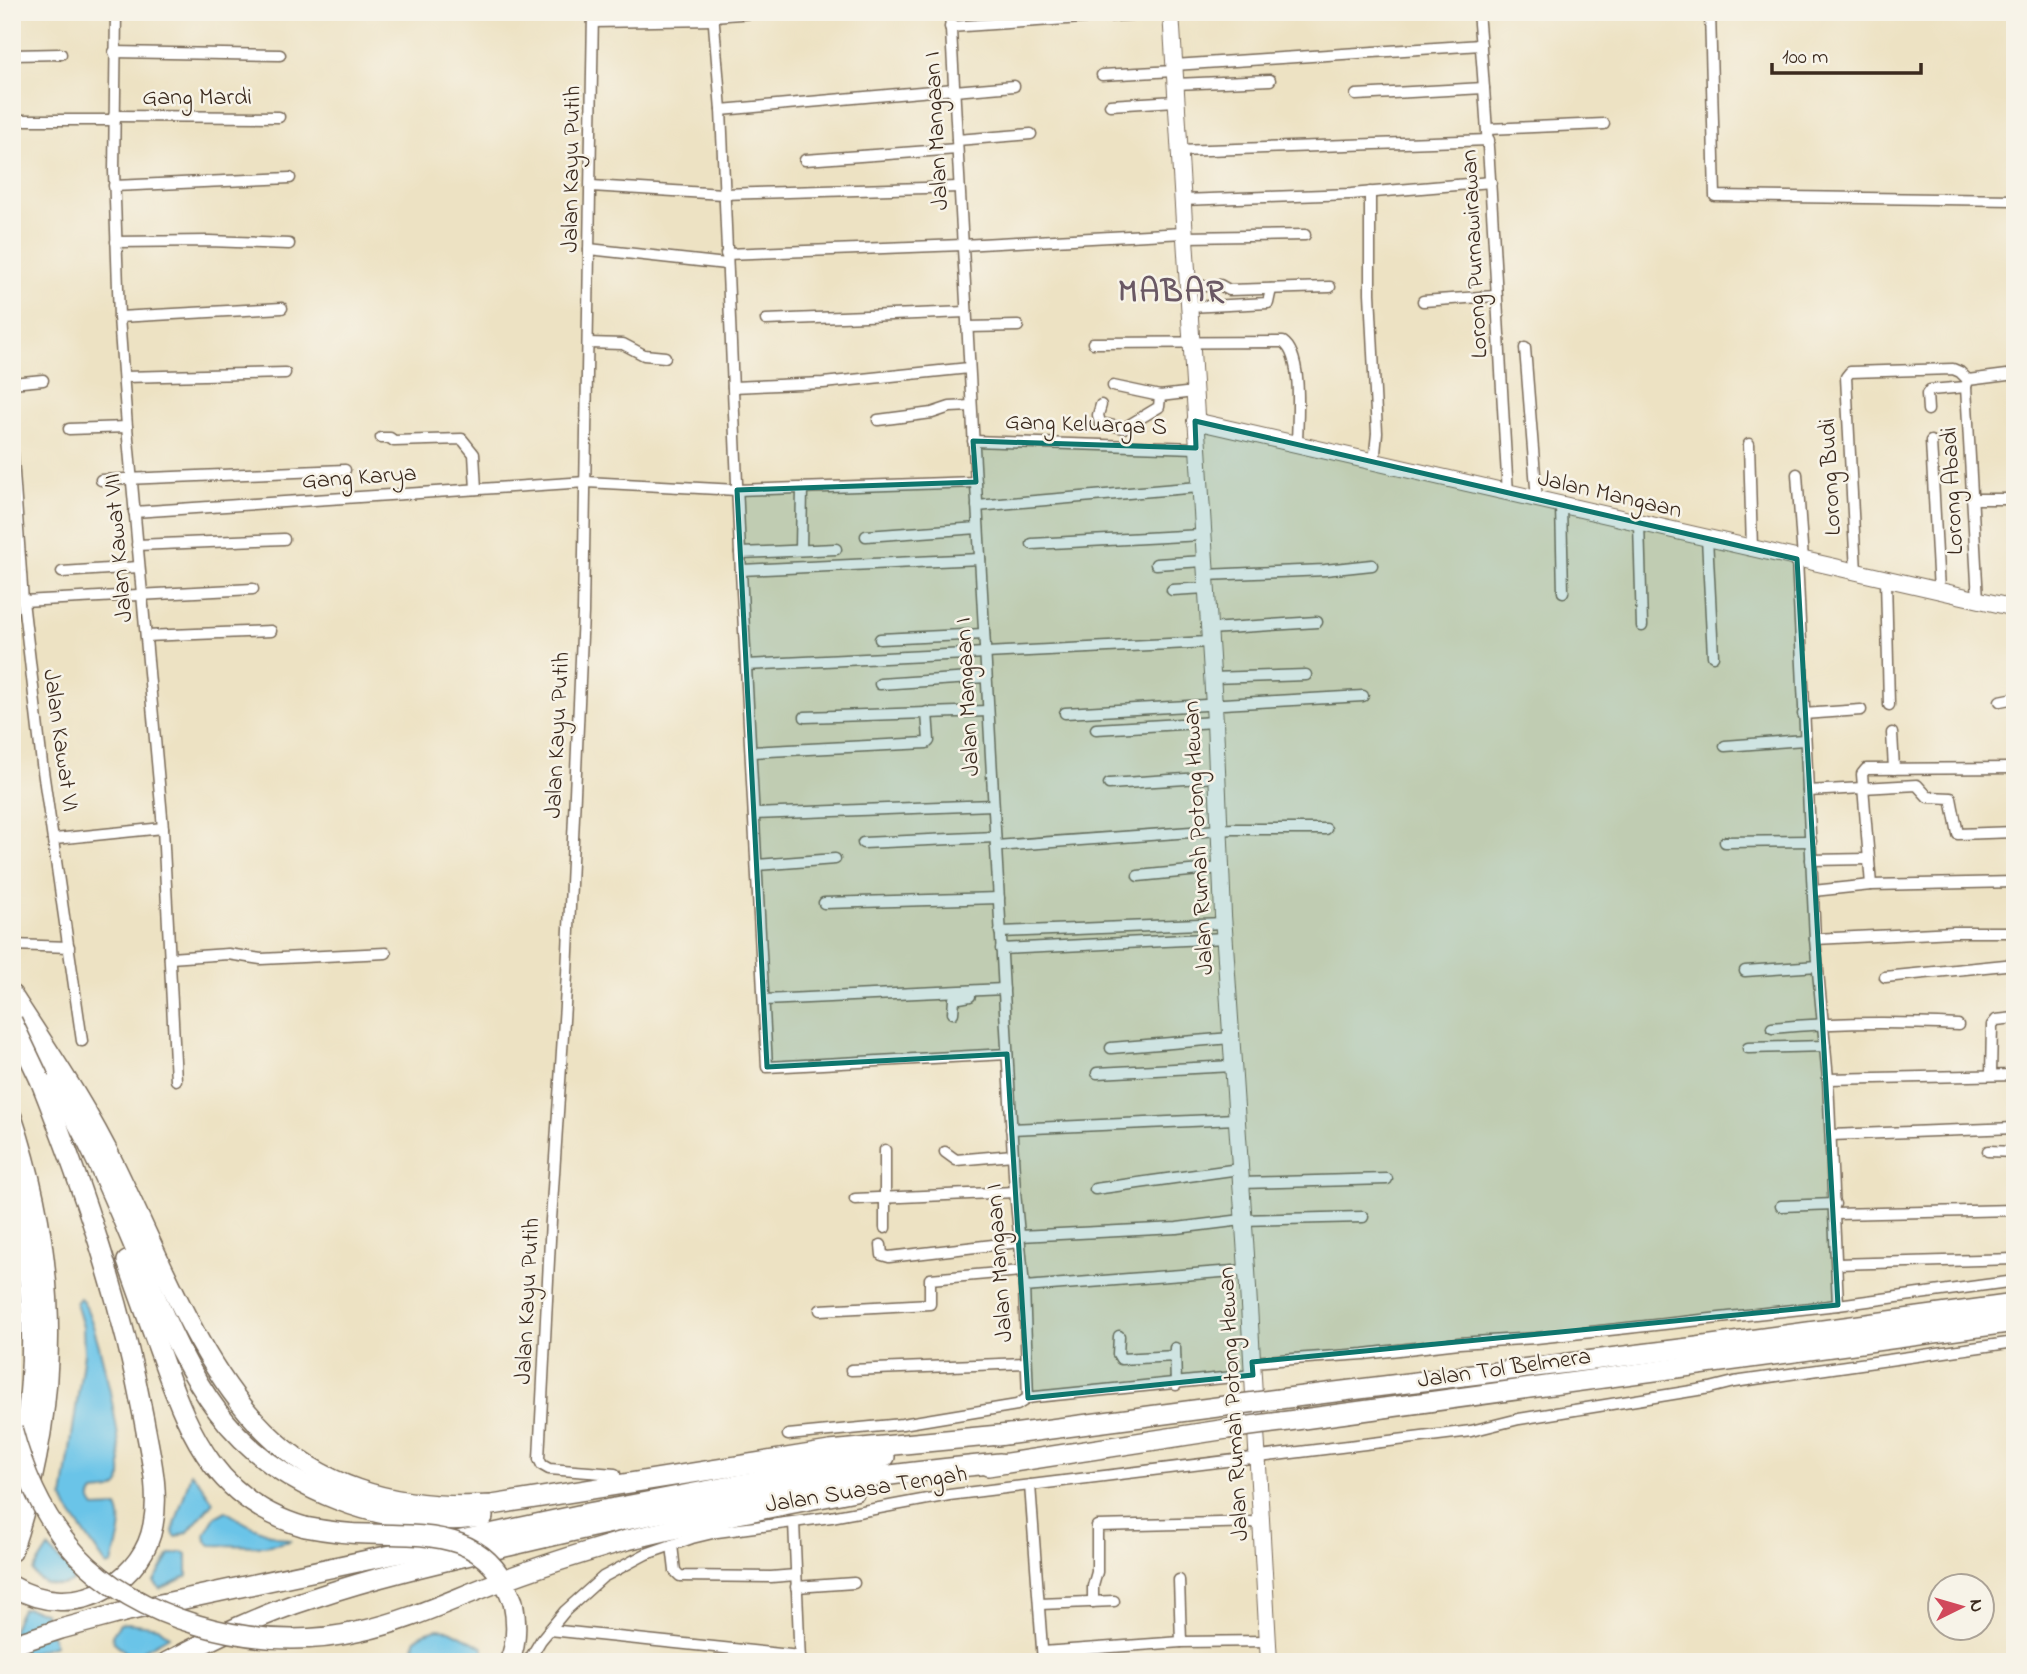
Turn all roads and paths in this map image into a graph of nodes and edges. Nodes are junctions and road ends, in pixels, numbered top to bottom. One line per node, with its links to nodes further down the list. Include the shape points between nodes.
1 (116, 12): 11 (street, Jalan Kawat VII)
2 (767, 12): 7 (street)
3 (950, 12): 9 (street, Jalan Mangaan I)
4 (1171, 12): 9 (street); 15 (street, Jalan Rumah Potong Hewan)
5 (1478, 12): 10 (street, Lorong Purnawirawan)
6 (1710, 12): 42 (street, via 1715,196)
7 (713, 16): 8 (street); 24 (street)
8 (593, 17): 37 (street, Jalan Kayu Putih)
9 (950, 27): 20 (street, Jalan Mangaan I)
10 (1481, 46): 15 (street); 19 (street, Lorong Purnawirawan)
11 (114, 52): 14 (street); 26 (street, Jalan Kawat VII)
12 (61, 54): 13 (street)
13 (12, 55)
14 (280, 55)
15 (1174, 73): 16 (street); 17 (street); 22 (street, Jalan Rumah Potong Hewan)
16 (1102, 75)
17 (1270, 80)
18 (1014, 86): 20 (street)
19 (1484, 88): 21 (street); 30 (street, Lorong Purnawirawan)
20 (954, 90): 24 (street); 31 (street, Jalan Mangaan I)
21 (1356, 95)
22 (1176, 101): 23 (street); 32 (street, Jalan Rumah Potong Hewan)
23 (1110, 105)
24 (720, 110): 40 (street)
25 (279, 117): 26 (street, Gang Mardi)
26 (114, 118): 27 (street, Gang Mardi); 36 (street, Jalan Kawat VII)
27 (12, 120)
28 (1604, 124): 30 (street)
29 (1031, 134): 31 (street)
30 (1489, 134): 32 (street); 35 (street, Lorong Purnawirawan)
31 (957, 145): 33 (street); 38 (street, Jalan Mangaan I)
32 (1179, 151): 41 (street, Jalan Rumah Potong Hewan)
33 (805, 160)
34 (290, 178): 36 (street)
35 (1491, 182): 39 (street); 53 (street, Lorong Purnawirawan)
36 (114, 186): 45 (street, Jalan Kawat VII)
37 (590, 186): 40 (street); 48 (street, Jalan Kayu Putih)
38 (959, 187): 40 (street); 47 (street, Jalan Mangaan I)
39 (1370, 192): 41 (street); 92 (street)
40 (723, 194): 49 (street)
41 (1182, 200): 43 (street, Jalan Rumah Potong Hewan)
42 (2015, 200)
43 (1184, 235): 44 (street); 47 (street); 50 (street, Jalan Rumah Potong Hewan)
44 (1305, 235)
45 (117, 242): 46 (street); 58 (street, Jalan Kawat VII)
46 (289, 244)
47 (962, 245): 49 (street); 57 (street, Jalan Mangaan I)
48 (589, 249): 49 (street); 63 (street, Jalan Kayu Putih)
49 (726, 259): 75 (street)
50 (1187, 287): 52 (street); 55 (street, Jalan Rumah Potong Hewan)
51 (1330, 287): 52 (street)
52 (1270, 289): 55 (street, via 1268,303)
53 (1495, 296): 54 (street); 103 (street, Lorong Purnawirawan)
54 (1423, 301)
55 (1189, 307): 64 (street, Jalan Rumah Potong Hewan)
56 (282, 308): 58 (street)
57 (966, 312): 59 (street); 61 (street, Jalan Mangaan I)
58 (119, 317): 70 (street, Jalan Kawat VII)
59 (766, 320)
60 (1018, 326): 61 (street)
61 (967, 327): 67 (street, Jalan Mangaan I)
62 (1093, 342): 64 (street)
63 (588, 343): 66 (street, via 623,344 644,355); 98 (street, Jalan Kayu Putih)
64 (1191, 343): 76 (street, Jalan Rumah Potong Hewan); 90 (street, via 1278,341 1288,345 1297,374)
65 (1525, 348): 106 (street)
66 (665, 358)
67 (969, 369): 75 (street); 79 (street, Jalan Mangaan I)
68 (285, 373): 70 (street)
69 (2015, 374): 73 (street)
70 (124, 377): 83 (street, Jalan Kawat VII)
71 (43, 380): 72 (street)
72 (12, 383)
73 (1967, 384): 80 (street, via 1930,390); 104 (street, Lorong Abadi); 130 (street, Lorong Budi, via 1961,372 1953,369 1850,372 1845,379)
74 (1113, 386): 77 (street)
75 (733, 387): 102 (street)
76 (1194, 392): 77 (street); 82 (street, Jalan Rumah Potong Hewan)
77 (1160, 396): 78 (street, via 1159,407 1124,428 1100,423)
78 (1101, 404)
79 (971, 406): 81 (street); 86 (street, Jalan Mangaan I)
80 (1928, 410)
81 (878, 419)
82 (1195, 421): 90 (street, Jalan Mangaan); 91 (street, Jalan Rumah Potong Hewan)
83 (127, 426): 84 (street); 95 (street, Jalan Kawat VII)
84 (69, 429)
85 (381, 438): 101 (street, via 462,439 474,454)
86 (973, 441): 91 (street, Gang Keluarga S); 97 (street, Jalan Mangaan I)
87 (1931, 441): 135 (street)
88 (12, 444): 139 (street, Jalan Kawat VI)
89 (1749, 444): 119 (street)
90 (1297, 445): 92 (street, Jalan Mangaan)
91 (1196, 448): 99 (street, Jalan Rumah Potong Hewan)
92 (1374, 463): 103 (street, Jalan Mangaan)
93 (345, 471): 95 (street)
94 (1797, 474): 123 (street)
95 (132, 478): 96 (street); 109 (street, Jalan Kawat VII)
96 (101, 480)
97 (976, 481): 100 (street, Gang Karya); 108 (street, Jalan Mangaan I)
98 (586, 482): 101 (street, Gang Karya); 102 (street, Gang Karya); 286 (street, Jalan Kayu Putih, via 567,974 539,1459 549,1469)
99 (1199, 487): 108 (street); 112 (street, Jalan Rumah Potong Hewan)
100 (802, 488): 102 (street, Gang Karya); 120 (street)
101 (476, 489): 109 (street, Gang Karya)
102 (737, 490): 121 (street)
103 (1508, 493): 106 (street, Jalan Mangaan)
104 (1972, 499): 105 (street); 138 (street, Lorong Abadi)
105 (2015, 499)
106 (1537, 500): 107 (street, Jalan Mangaan)
107 (1561, 505): 110 (street, Jalan Mangaan); 136 (street)
108 (977, 506): 111 (street, Jalan Mangaan I)
109 (134, 512): 117 (street, Jalan Kawat VII)
110 (1639, 523): 115 (street, Jalan Mangaan); 142 (street)
111 (978, 528): 113 (street); 122 (street, Jalan Mangaan I)
112 (1202, 535): 116 (street); 131 (street, Jalan Rumah Potong Hewan)
113 (866, 536)
114 (284, 538): 117 (street)
115 (1707, 538): 119 (street, Jalan Mangaan); 149 (street)
116 (1032, 544)
117 (137, 545): 126 (street, Jalan Kawat VII)
118 (836, 549): 120 (street)
119 (1752, 549): 123 (street, Jalan Mangaan)
120 (805, 550): 121 (street); 127 (street)
121 (740, 553): 128 (street)
122 (980, 559): 127 (street); 144 (street, Jalan Mangaan I)
123 (1800, 560): 130 (street, Jalan Mangaan); 165 (street)
124 (1156, 564): 131 (street)
125 (1372, 565): 131 (street)
126 (139, 566): 129 (street); 137 (street, Jalan Kawat VII)
127 (809, 567): 128 (street)
128 (741, 570): 150 (street)
129 (62, 572)
130 (1856, 572): 132 (street, Jalan Mangaan)
131 (1205, 575): 134 (street); 146 (street, Jalan Rumah Potong Hewan)
132 (1886, 579): 135 (street, Jalan Mangaan); 159 (street)
133 (253, 589): 137 (street)
134 (1172, 590)
135 (1939, 591): 138 (street, Jalan Mangaan)
136 (1563, 592)
137 (142, 595): 139 (street); 145 (street, Jalan Kawat VII)
138 (1978, 600): 140 (street, Jalan Mangaan)
139 (23, 601): 187 (street, Jalan Kawat VI)
140 (2015, 608)
141 (1317, 622): 146 (street)
142 (1642, 626)
143 (271, 631): 145 (street)
144 (984, 634): 147 (street); 148 (street, Jalan Mangaan I)
145 (146, 636): 183 (street, Jalan Kawat VII)
146 (1209, 636): 148 (street); 153 (street, Jalan Rumah Potong Hewan)
147 (880, 639)
148 (985, 652): 150 (street); 152 (street, Jalan Mangaan I)
149 (1713, 656)
150 (746, 665): 173 (street)
151 (1307, 675): 153 (street)
152 (986, 677): 154 (street); 162 (street, Jalan Mangaan I)
153 (1212, 678): 158 (street, Jalan Rumah Potong Hewan)
154 (880, 684)
155 (1363, 696): 158 (street)
156 (2015, 698): 157 (street)
157 (2000, 701)
158 (1214, 703): 160 (street); 167 (street, Jalan Rumah Potong Hewan)
159 (1889, 705)
160 (1149, 708): 164 (street); 168 (street)
161 (1861, 710): 165 (street)
162 (988, 711): 163 (street); 181 (street, Jalan Mangaan I)
163 (927, 712): 166 (street); 173 (street, via 927,743)
164 (1065, 713)
165 (1803, 715): 171 (street)
166 (805, 717)
167 (1215, 722): 168 (street); 176 (street, Jalan Rumah Potong Hewan)
168 (1150, 726): 169 (street)
169 (1096, 729)
170 (1892, 733): 175 (street)
171 (1804, 740): 172 (street); 180 (street)
172 (1725, 746)
173 (751, 752): 182 (street)
174 (2015, 768): 175 (street)
175 (1897, 769): 178 (street); 179 (street, via 1866,769)
176 (1216, 777): 177 (street); 185 (street, Jalan Rumah Potong Hewan)
177 (1109, 784)
178 (1917, 785): 179 (street); 186 (street, via 1928,797 1951,798 1958,834)
179 (1863, 788): 180 (street); 193 (street)
180 (1808, 791): 189 (street)
181 (993, 805): 182 (street); 188 (street, Jalan Mangaan I)
182 (754, 814): 195 (street)
183 (163, 828): 187 (street); 211 (street, Jalan Kawat VII)
184 (1326, 829): 185 (street)
185 (1219, 830): 188 (street); 196 (street, Jalan Rumah Potong Hewan)
186 (2015, 832)
187 (55, 839): 208 (street, Jalan Kawat VI)
188 (995, 841): 191 (street); 201 (street, Jalan Mangaan I)
189 (1811, 841): 190 (street); 194 (street)
190 (1725, 842)
191 (863, 843)
192 (835, 859): 195 (street)
193 (1869, 859): 194 (street); 199 (street)
194 (1811, 860): 200 (street)
195 (757, 865): 217 (street)
196 (1221, 869): 197 (street); 203 (street, Jalan Rumah Potong Hewan)
197 (1138, 876)
198 (2015, 882): 199 (street)
199 (1871, 886): 200 (street)
200 (1813, 891): 206 (street)
201 (999, 898): 202 (street); 204 (street, Jalan Mangaan I)
202 (824, 903)
203 (1224, 930): 204 (street); 209 (street); 225 (street, Jalan Rumah Potong Hewan)
204 (1000, 932): 209 (street, Jalan Mangaan I)
205 (2015, 932): 206 (street)
206 (1815, 939): 213 (street)
207 (13, 945): 208 (street)
208 (69, 947): 226 (street, Jalan Kawat VI)
209 (1001, 949): 216 (street, Jalan Mangaan I)
210 (386, 953): 211 (street)
211 (170, 958): 237 (street, Jalan Kawat VII)
212 (2015, 964): 215 (street)
213 (1818, 966): 214 (street); 221 (street)
214 (1745, 971)
215 (1885, 977)
216 (1004, 991): 217 (street); 219 (street, via 957,997); 230 (street, Jalan Mangaan I)
217 (764, 1000): 230 (street, via 767,1067)
218 (14, 1006): 236 (highway, bridge); 285 (highway, via 82,1102 186,1316 228,1388 282,1448 362,1491 430,1505 535,1499)
219 (953, 1013)
220 (2015, 1018): 233 (street, via 1996,1020 1992,1025)
221 (1825, 1023): 222 (street); 223 (street); 227 (street)
222 (1958, 1025)
223 (1772, 1028)
224 (12, 1032): 236 (highway, via 32,1054)
225 (1231, 1038): 228 (street); 231 (street, Jalan Rumah Potong Hewan)
226 (82, 1041)
227 (1825, 1046): 229 (street); 235 (street)
228 (1111, 1048)
229 (1748, 1048)
230 (1007, 1054): 241 (street, Jalan Mangaan I)
231 (1233, 1066): 232 (street); 239 (street, Jalan Rumah Potong Hewan)
232 (1097, 1073)
233 (1991, 1075): 234 (street); 235 (street)
234 (2015, 1075)
235 (1828, 1079): 242 (street)
236 (46, 1080): 285 (highway, via 83,1132 173,1337 209,1402 263,1459 304,1485 375,1513 459,1520); 296 (highway, via 125,1331 149,1443 154,1525 145,1552 105,1590 60,1601 37,1598); 307 (highway, bridge, via 69,1112 90,1159 182,1412 211,1464 251,1503 283,1521 327,1531 435,1537 477,1552 498,1571 513,1602 516,1630)
237 (176, 1080)
238 (12, 1117): 292 (highway, via 40,1227 50,1337 36,1471)
239 (1236, 1119): 241 (street); 248 (street, Jalan Rumah Potong Hewan)
240 (2015, 1128): 242 (street)
241 (1011, 1129): 247 (street, Jalan Mangaan I)
242 (1831, 1135): 256 (street)
243 (885, 1150): 253 (street)
244 (1988, 1151): 246 (street)
245 (944, 1152): 247 (street, via 956,1160)
246 (2015, 1152)
247 (1013, 1155): 252 (street, Jalan Mangaan I)
248 (1240, 1176): 249 (street); 251 (street); 259 (street, Jalan Rumah Potong Hewan)
249 (1387, 1179)
250 (12, 1181): 288 (highway, via 26,1252 32,1321 27,1414)
251 (1095, 1189)
252 (1015, 1192): 253 (street); 261 (street, Jalan Mangaan I)
253 (886, 1198): 254 (street); 260 (street)
254 (855, 1199)
255 (1781, 1206): 256 (street)
256 (1835, 1209): 257 (street); 264 (street)
257 (2015, 1210)
258 (1363, 1217): 259 (street)
259 (1242, 1220): 261 (street); 265 (street, Jalan Rumah Potong Hewan)
260 (885, 1228)
261 (1019, 1239): 262 (street, via 889,1257 882,1255); 266 (street, Jalan Mangaan I)
262 (881, 1245)
263 (2015, 1259): 264 (street)
264 (1837, 1264): 270 (street)
265 (1247, 1270): 268 (street); 276 (street, Jalan Rumah Potong Hewan)
266 (1021, 1271): 268 (street, Jalan Mangaan I); 271 (street, via 930,1279 929,1304)
267 (2015, 1281): 270 (street)
268 (1024, 1287): 275 (street, Jalan Mangaan I)
269 (2015, 1304): 281 (highway, Jalan Tol Belmera, bridge)
270 (1838, 1305): 276 (street)
271 (820, 1310)
272 (2015, 1322): 284 (highway, Jalan Tol Belmera, bridge)
273 (1119, 1336): 278 (street, via 1121,1359 1175,1352)
274 (2015, 1342): 283 (street, Jalan Suasa Tengah, via 1734,1382 1471,1431)
275 (1025, 1363): 277 (street); 279 (street, Jalan Mangaan I)
276 (1253, 1368): 278 (street); 283 (street, Jalan Rumah Potong Hewan)
277 (851, 1370)
278 (1176, 1385): 279 (street)
279 (1028, 1398): 282 (street, via 1017,1405 902,1424)
280 (12, 1428): 284 (highway, bridge, via 39,1502 62,1538 121,1593 180,1620 234,1634 291,1640 362,1631 627,1540)
281 (1010, 1434): 285 (highway, via 830,1451); 303 (highway, via 714,1488 228,1590 92,1620)
282 (788, 1435)
283 (1258, 1459): 287 (street, Jalan Suasa Tengah); 290 (street, Jalan Rumah Potong Hewan)
284 (1000, 1463): 306 (highway, via 760,1494 388,1575 274,1612)
285 (742, 1465)
286 (615, 1474)
287 (1030, 1485): 289 (street, Jalan Suasa Tengah); 299 (street)
288 (12, 1496)
289 (794, 1522): 291 (street, Jalan Suasa Tengah, via 717,1532); 294 (street)
290 (1261, 1522): 298 (street, via 1097,1526); 301 (street, Jalan Rumah Potong Hewan)
291 (672, 1545): 294 (street, via 675,1571 680,1576); 300 (street, Jalan Suasa Tengah, via 603,1577)
292 (12, 1551)
293 (1179, 1580): 302 (street)
294 (796, 1581): 295 (street); 305 (street)
295 (854, 1583)
296 (12, 1586)
297 (1114, 1601): 298 (street)
298 (1093, 1602): 299 (street)
299 (1040, 1604): 304 (street)
300 (550, 1630): 305 (street); 308 (street, Jalan Suasa Tengah)
301 (1268, 1641): 302 (street); 310 (street, Jalan Rumah Potong Hewan)
302 (1181, 1642): 304 (street)
303 (12, 1645)
304 (1043, 1658): 309 (street)
305 (800, 1659)
306 (167, 1662)
307 (509, 1662)
308 (528, 1662)
309 (1023, 1662)
310 (1269, 1662)

